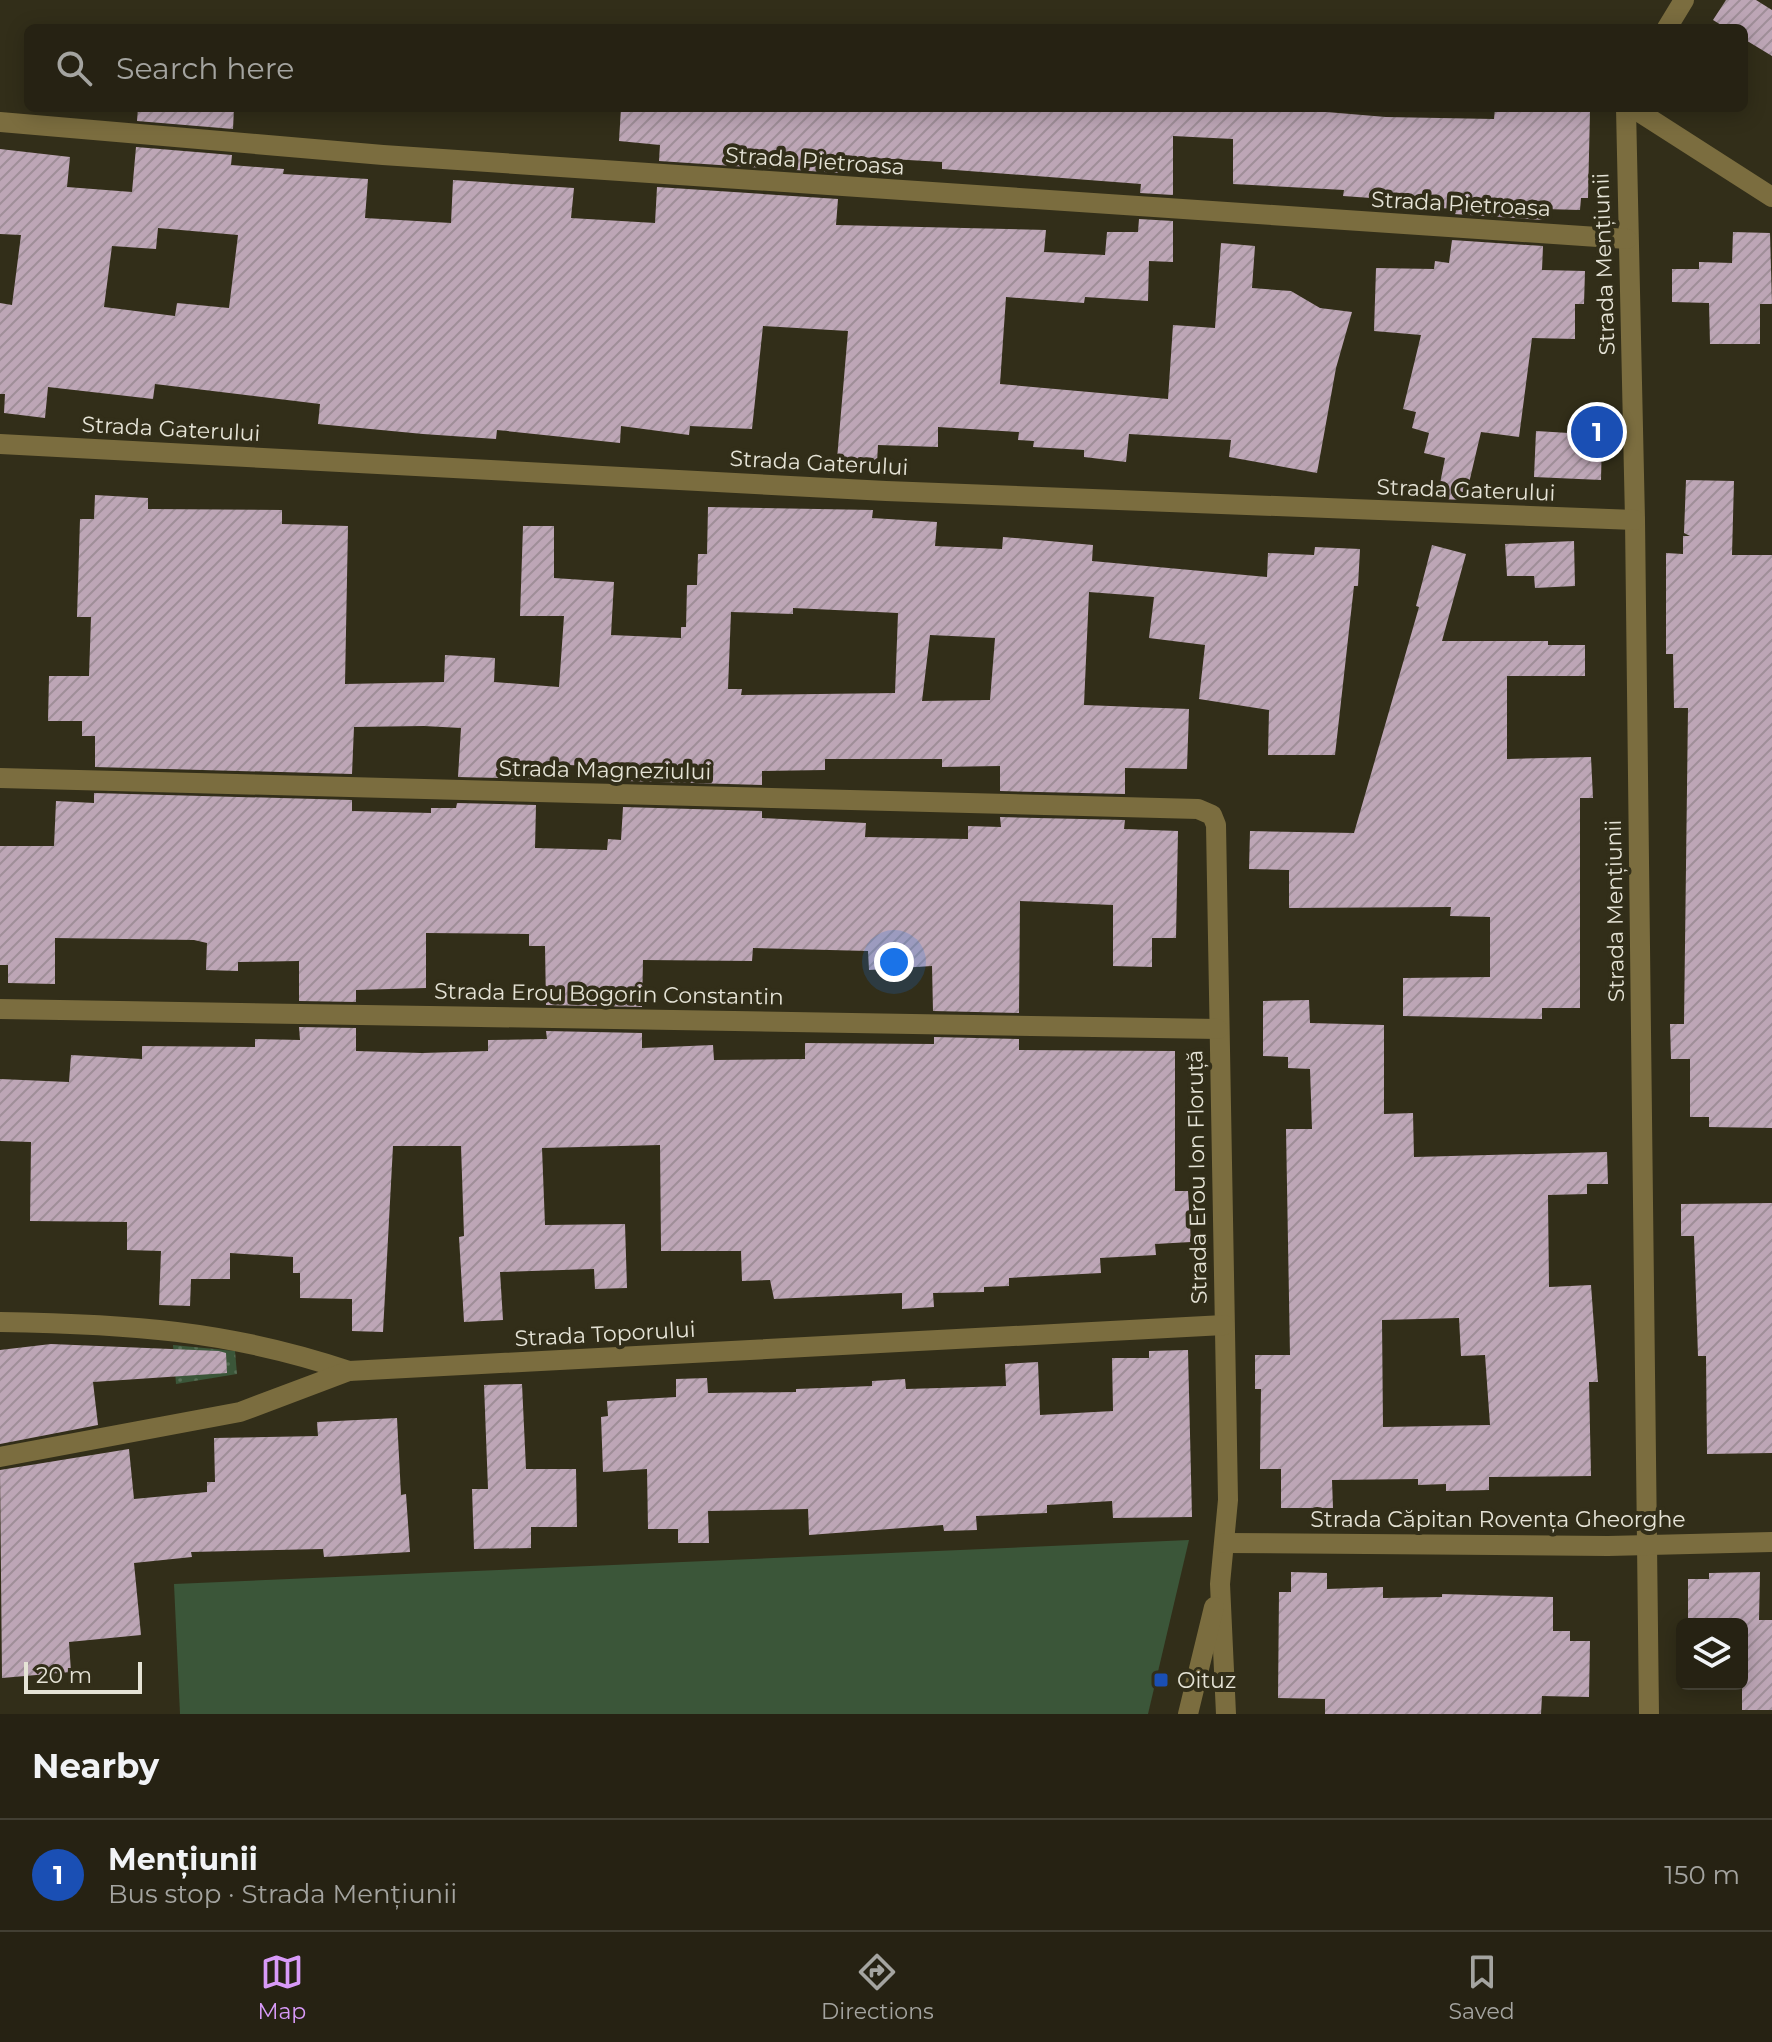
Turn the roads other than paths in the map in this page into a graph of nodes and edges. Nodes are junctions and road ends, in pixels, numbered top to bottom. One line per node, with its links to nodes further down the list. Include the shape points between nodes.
1 (1684, 0): 2 (street)
2 (1669, 24)
3 (1626, 112): 7 (street, Strada Mențiunii)
4 (1639, 112): 6 (street)
5 (0, 122): 7 (street, Strada Pietroasa, via 383,155)
6 (1772, 197)
7 (1627, 239): 9 (street, Strada Mențiunii)
8 (0, 444): 9 (street, Strada Gaterului, via 886,491)
9 (1635, 520): 20 (street, Strada Mențiunii)
10 (0, 778): 11 (street, Strada Magneziului)
11 (1208, 812): 13 (street, Strada Erou Ion Floruță, via 1216,825)
12 (0, 1009): 13 (street, Strada Erou Bogorin Constantin)
13 (1218, 1029): 15 (street, Strada Erou Ion Floruță)
14 (0, 1322): 16 (street, via 124,1324 222,1337)
15 (1224, 1325): 16 (street, Strada Toporului); 19 (street, Strada Erou Ion Floruță)
16 (349, 1371): 17 (street, Strada Toporului, via 240,1412)
17 (0, 1457)
18 (1772, 1542): 20 (street, Strada Căpitan Rovența Gheorghe)
19 (1225, 1543): 20 (street, Strada Căpitan Rovența Gheorghe); 21 (street, Strada Erou Ion Floruță)
20 (1645, 1545): 24 (street, Strada Mențiunii)
21 (1220, 1584): 22 (street); 23 (street)
22 (1188, 1714)
23 (1226, 1714)
24 (1649, 1714)

